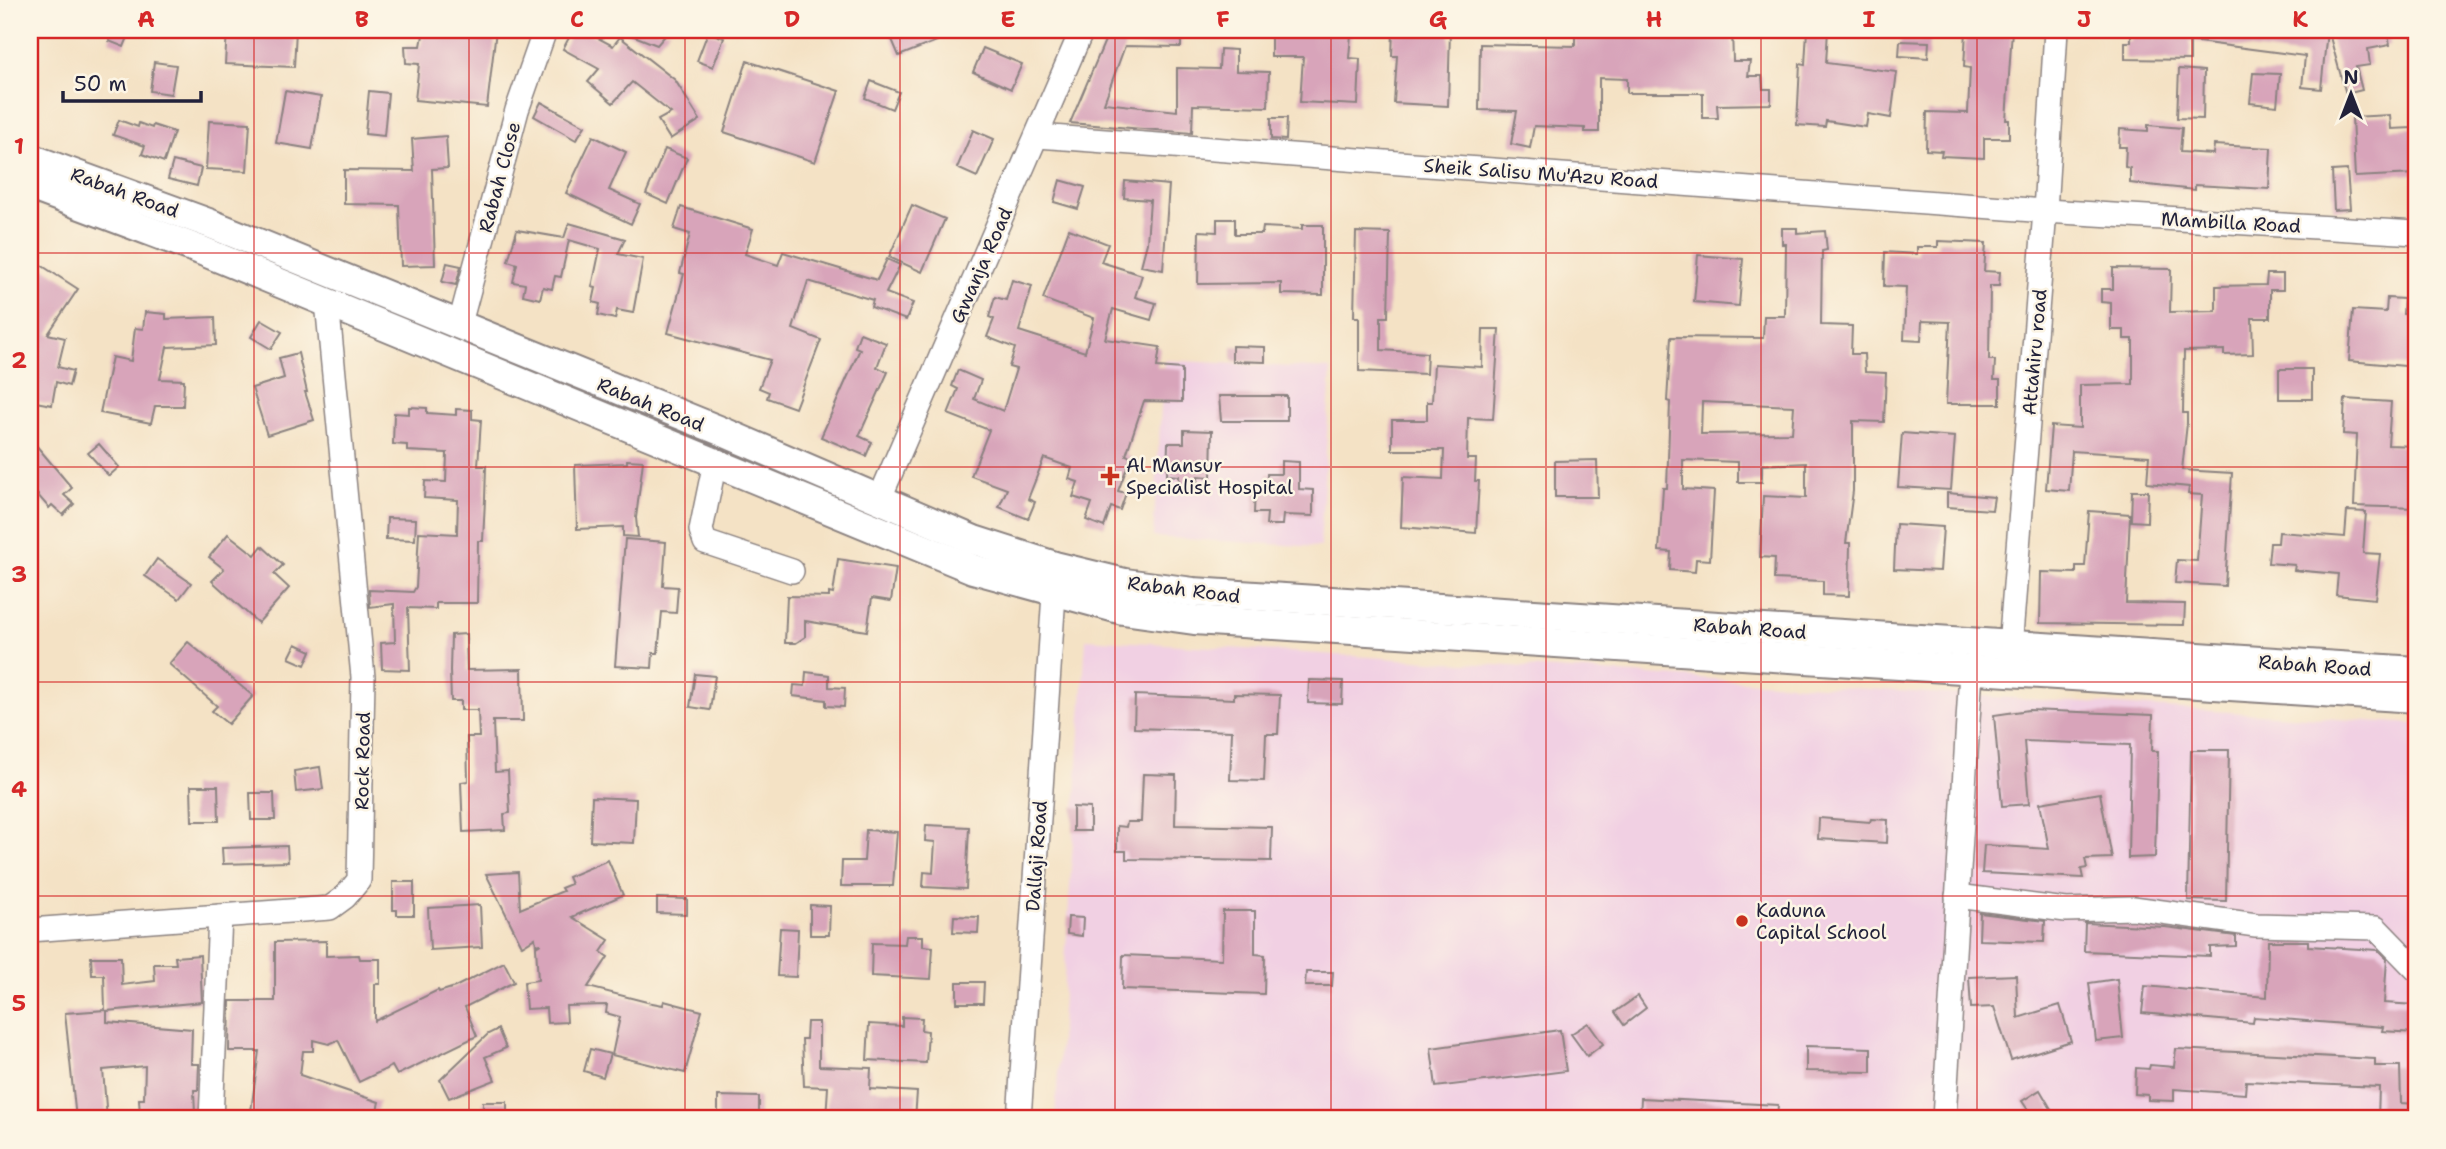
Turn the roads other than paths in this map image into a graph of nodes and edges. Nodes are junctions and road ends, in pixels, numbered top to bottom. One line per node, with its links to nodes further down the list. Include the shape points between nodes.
1 (545, 30): 10 (street, Rabah Close, via 517,110)
2 (1082, 30): 4 (street, Gwanja Road)
3 (2056, 30): 7 (street, Attahiru road)
4 (1038, 136): 7 (street, Sheik Salisu Mu'Azu Road); 12 (street, Gwanja Road)
5 (30, 158): 10 (main road, Rabah Road, via 211,224)
6 (30, 186): 9 (main road, Rabah Road)
7 (2045, 211): 8 (street, Mambilla Road); 15 (street, Attahiru road)
8 (2416, 233)
9 (327, 302): 11 (main road, Rabah Road); 21 (street, Rock Road, via 363,677 359,880 330,908)
10 (459, 327): 12 (main road, Rabah Road, via 721,431)
11 (715, 462): 13 (street, via 701,530 705,542); 14 (main road, Rabah Road, via 973,569)
12 (879, 500): 15 (main road, Rabah Road, via 974,540 1055,566 1125,583 1193,592)
13 (792, 571)
14 (1054, 594): 16 (main road, Rabah Road, via 1194,620); 25 (street, Dallaji Road)
15 (2010, 645): 17 (main road, Rabah Road); 18 (street, Attahiru road)
16 (1971, 671): 18 (main road, Rabah Road); 20 (street)
17 (2416, 671)
18 (2008, 674): 19 (main road, Rabah Road)
19 (2416, 698)
20 (1957, 896): 23 (street, via 2066,910 2133,908 2256,925 2376,928); 26 (street)
21 (220, 916): 22 (street, Rock Road); 24 (street)
22 (30, 930)
23 (2416, 969)
24 (211, 1119)
25 (1019, 1119)
26 (1944, 1119)

